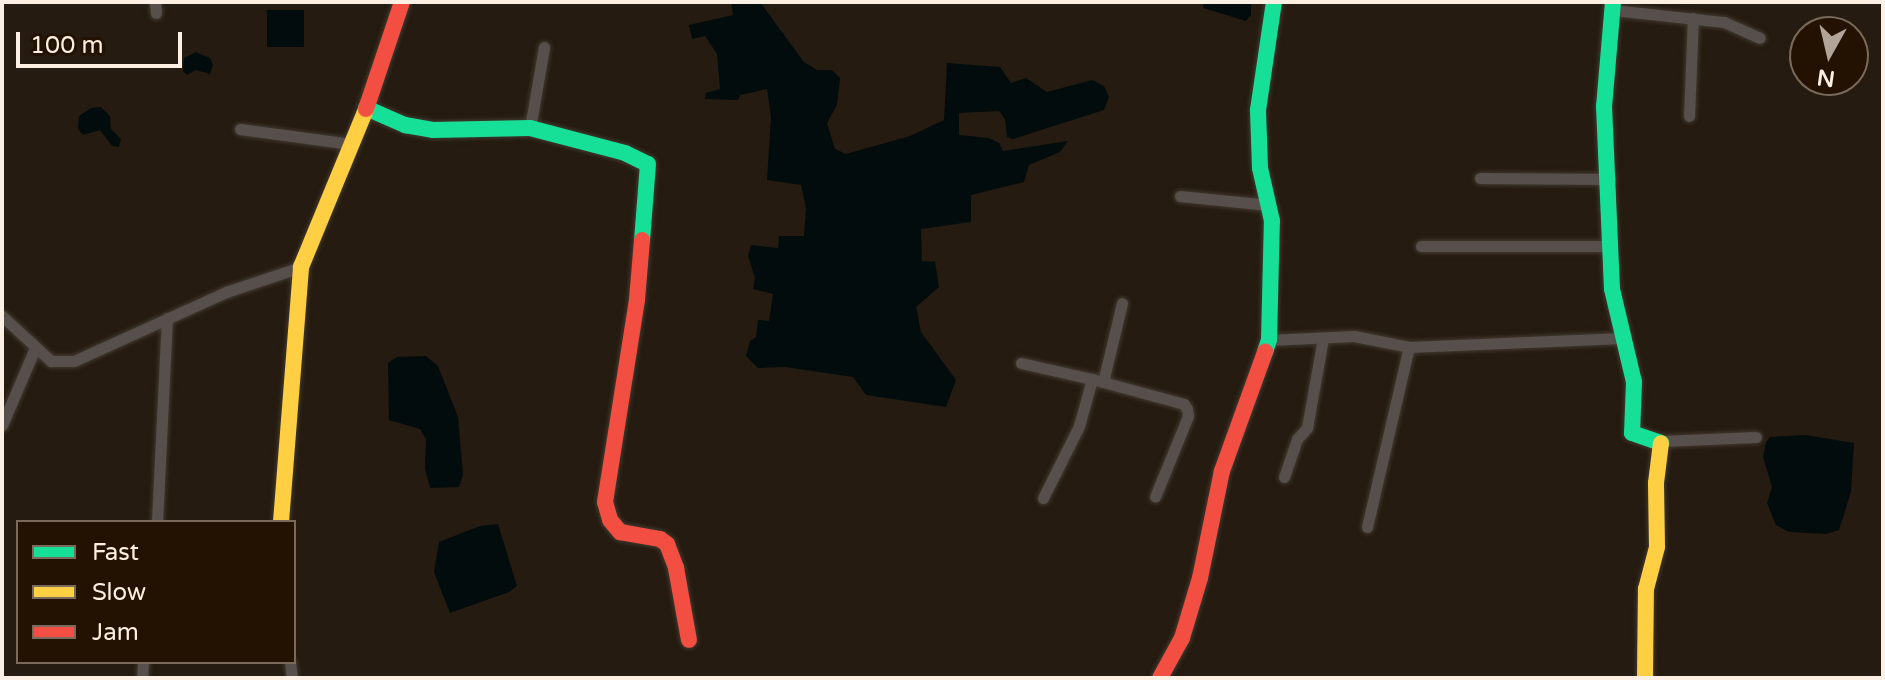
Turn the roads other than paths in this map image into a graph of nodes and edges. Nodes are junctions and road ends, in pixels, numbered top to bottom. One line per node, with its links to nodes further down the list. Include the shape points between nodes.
1 (402, 2): 7 (street)
2 (1274, 2): 15 (street, via 1258,110 1260,168)
3 (1613, 6): 4 (street); 13 (street, via 1604,106)
4 (1693, 18): 5 (street, via 1724,22); 8 (street)
5 (1760, 38)
6 (544, 47): 9 (street)
7 (366, 108): 9 (street, via 433,130); 11 (street)
8 (1689, 116)
9 (530, 128): 38 (street, via 648,164 635,315 605,502 620,532 667,544)
10 (240, 129): 11 (street)
11 (351, 144): 18 (street)
12 (1480, 178): 13 (street)
13 (1610, 179): 17 (street)
14 (1180, 196): 15 (street)
15 (1269, 205): 24 (street)
16 (1421, 246): 17 (street)
17 (1610, 246): 23 (street, via 1612,289)
18 (301, 267): 21 (street); 36 (street)
19 (1122, 303): 28 (street)
20 (2, 316): 26 (street)
21 (167, 318): 26 (street, via 74,361 51,361); 35 (street)
22 (1323, 338): 24 (street); 25 (street, via 1354,336); 32 (street, via 1307,428 1297,439)
23 (1623, 338): 25 (street); 31 (street, via 1634,382 1632,433)
24 (1269, 340): 39 (street, via 1222,471 1182,638)
25 (1409, 347): 37 (street)
26 (35, 348): 29 (street)
27 (1021, 363): 28 (street)
28 (1097, 381): 33 (street, via 1187,409); 34 (street)
29 (2, 425)
30 (1756, 437): 31 (street)
31 (1661, 441): 40 (street, via 1657,547 1646,589)
32 (1284, 477)
33 (1155, 497)
34 (1043, 498)
35 (157, 520)
36 (281, 520)
37 (1367, 527)
38 (689, 640)
39 (1160, 678)
40 (1645, 678)

